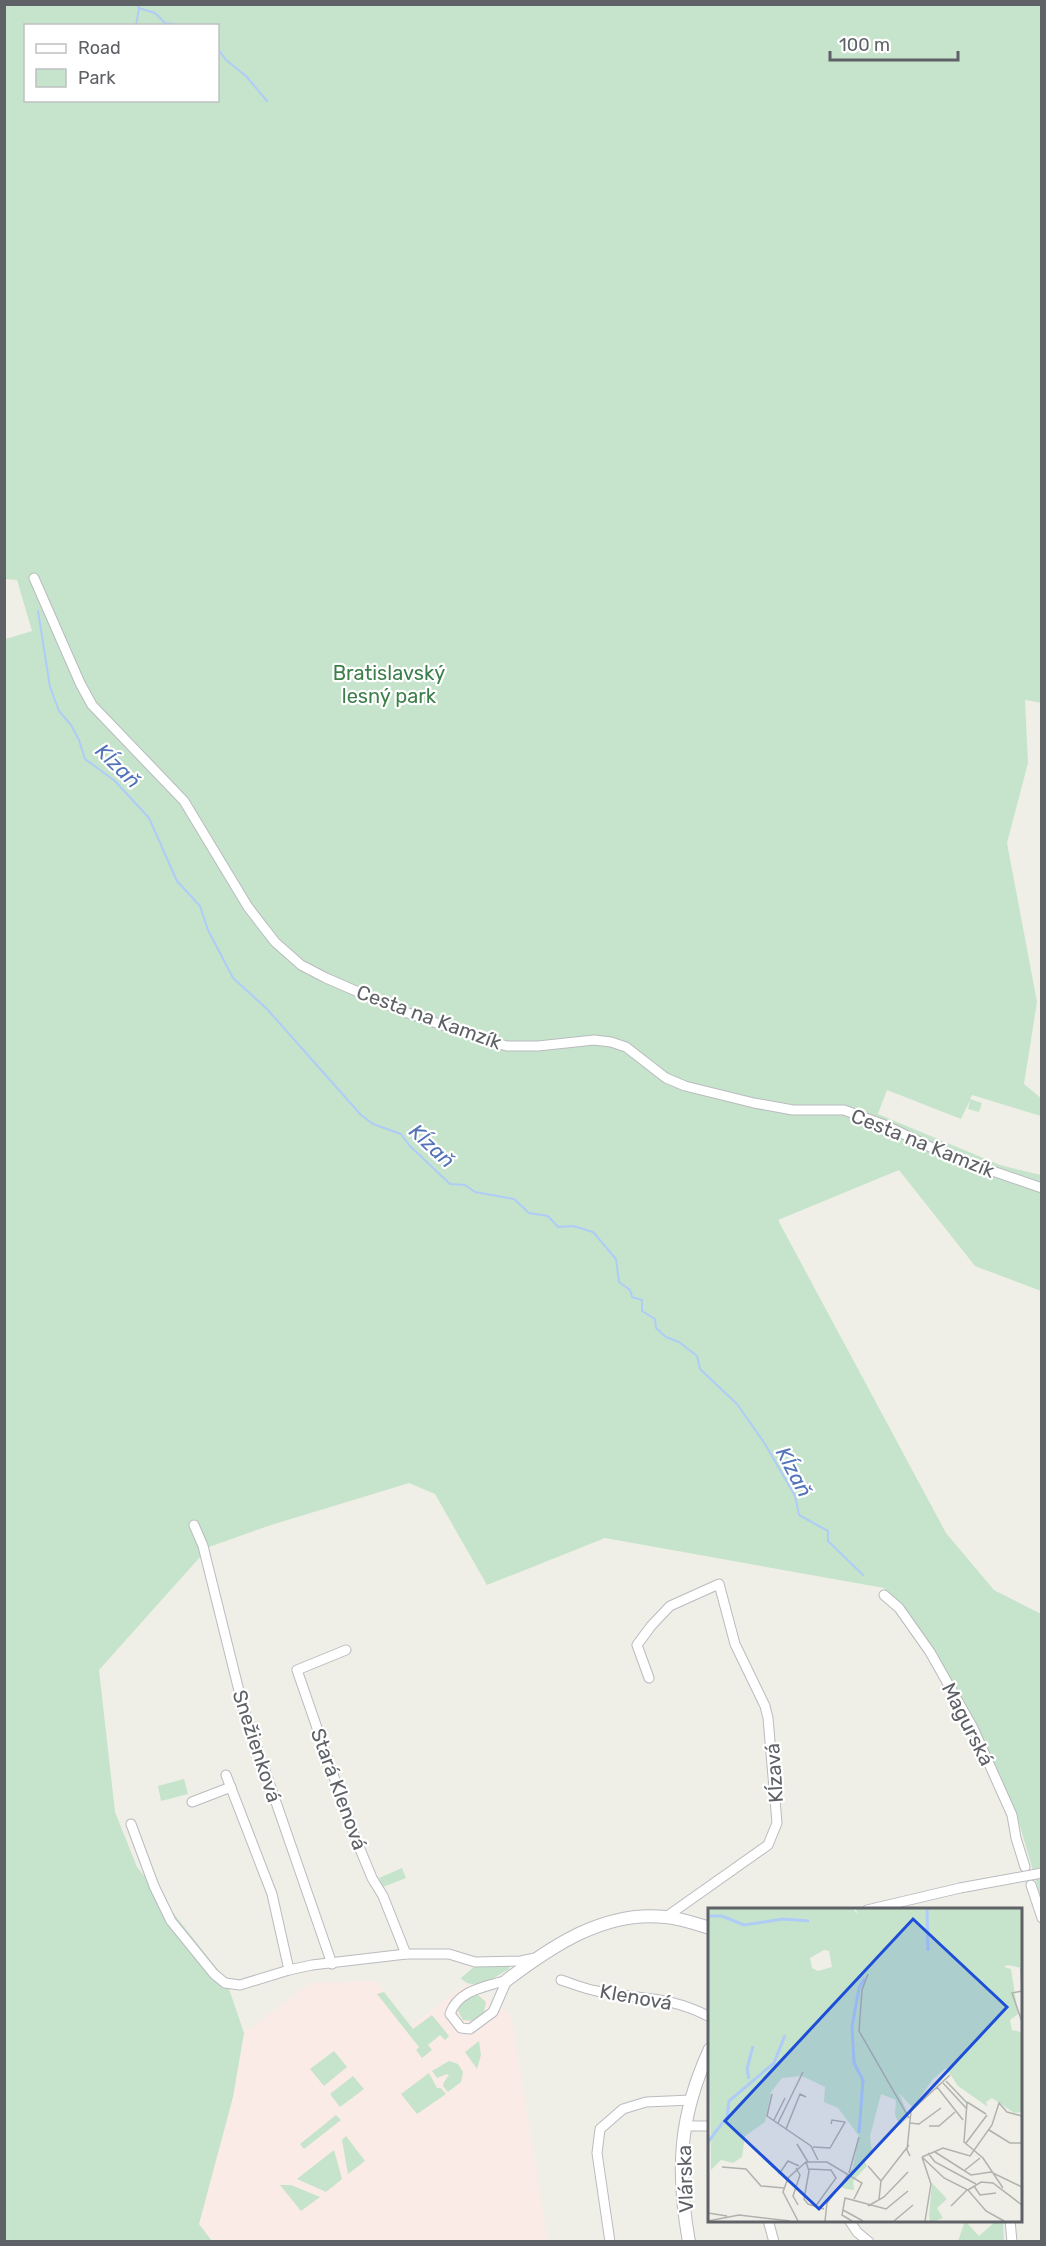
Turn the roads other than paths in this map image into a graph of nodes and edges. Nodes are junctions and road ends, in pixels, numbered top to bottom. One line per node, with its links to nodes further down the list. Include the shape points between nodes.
1 (34, 578): 2 (street, Cesta na Kamzík, via 92,705 184,801 248,907 275,942 301,965 402,1011 482,1039 507,1046 611,1042 626,1047 666,1078 684,1086 793,1110 844,1110 949,1156)
2 (1041, 1188)
3 (194, 1525): 20 (street, Snežienková, via 203,1546 245,1716)
4 (884, 1595): 11 (street, Magurská, via 899,1608 930,1652 973,1728 1012,1815)
5 (346, 1650): 18 (street, Stará Klenová, via 297,1670 353,1832)
6 (649, 1678): 15 (street, Kĺzavá, via 637,1645 651,1626 670,1606 719,1584 735,1644 768,1718 777,1823 768,1845)
7 (226, 1775): 8 (street)
8 (231, 1787): 9 (street); 21 (street, via 272,1894)
9 (192, 1802)
10 (132, 1824): 21 (street, via 171,1920 219,1979 240,1985)
11 (1025, 1867)
12 (1041, 1873): 14 (street, bridge)
13 (1031, 1885): 16 (street)
14 (875, 1908)
15 (666, 1917): 17 (street); 19 (street, via 627,1919 591,1928)
16 (1041, 1918)
17 (708, 1928)
18 (406, 1954): 19 (street, via 449,1954 475,1962); 20 (street)
19 (538, 1957): 22 (street)
20 (332, 1964): 21 (street)
21 (289, 1970)
22 (507, 1980): 22 (street, via 493,2012 470,2029 461,2028 450,2014 453,2004 469,1992)
23 (561, 1980): 24 (street, Klenová, via 597,1991 667,2001)
24 (708, 2017)
25 (708, 2054): 26 (street, Vlárska)
26 (691, 2100): 27 (street, Vlárska); 32 (street, via 646,2102 623,2109 600,2129 597,2153)
27 (685, 2126): 28 (street); 33 (street, Vlárska, via 680,2162)
28 (708, 2126)
29 (769, 2222): 34 (street)
30 (850, 2222): 35 (street)
31 (1010, 2222): 36 (street)
32 (610, 2241)
33 (689, 2241)
34 (774, 2241)
35 (869, 2241)
36 (1012, 2241)

